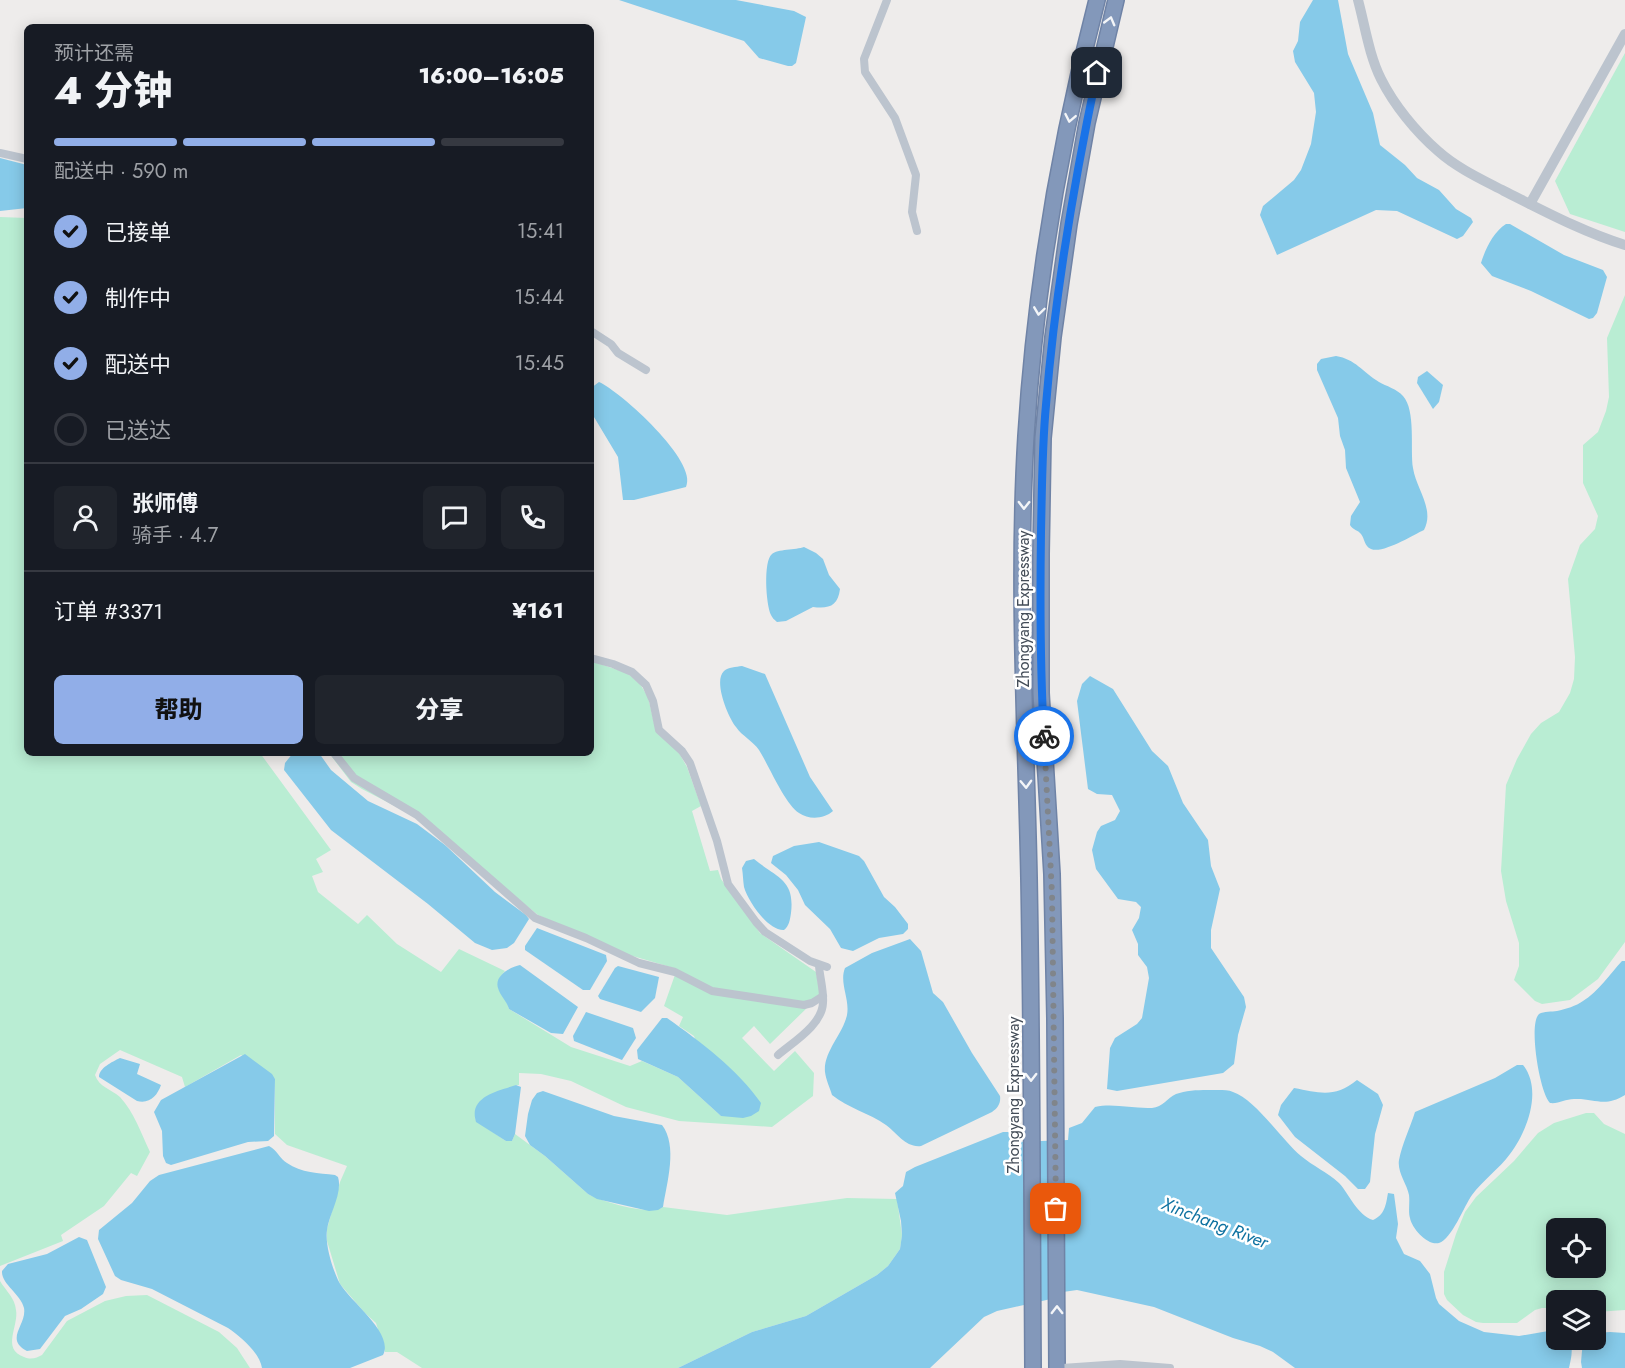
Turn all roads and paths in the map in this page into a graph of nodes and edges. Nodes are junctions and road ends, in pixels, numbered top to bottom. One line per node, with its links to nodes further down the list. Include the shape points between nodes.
1 (886, 0): 9 (street, via 864,65 897,122 913,165 916,184 912,212)
2 (1098, 0): 17 (highway, Zhongyang Expressway, one-way to 17, via 1069,119 1052,221 1035,335 1026,437 1023,554)
3 (1116, 0): 18 (highway, Zhongyang Expressway, one-way to 3, via 1052,874 1041,693 1044,428 1069,224 1087,123)
4 (1358, 0): 8 (street, via 1377,69 1402,111 1451,161)
5 (1625, 34): 8 (street)
6 (0, 153): 7 (street)
7 (24, 158)
8 (1530, 204): 10 (street)
9 (917, 231)
10 (1625, 245)
11 (594, 333): 12 (street)
12 (646, 370)
13 (594, 659): 15 (street, via 632,672 646,685 659,730 690,763 728,884 765,932 823,966)
14 (336, 756): 15 (street, via 354,778 417,815 536,918 639,963 675,972 712,991 804,1005)
15 (823, 996): 16 (street, via 816,1022)
16 (778, 1055)
17 (1032, 1368)
18 (1057, 1368)
19 (1062, 1368): 20 (street, via 1120,1364)
20 (1170, 1368)

